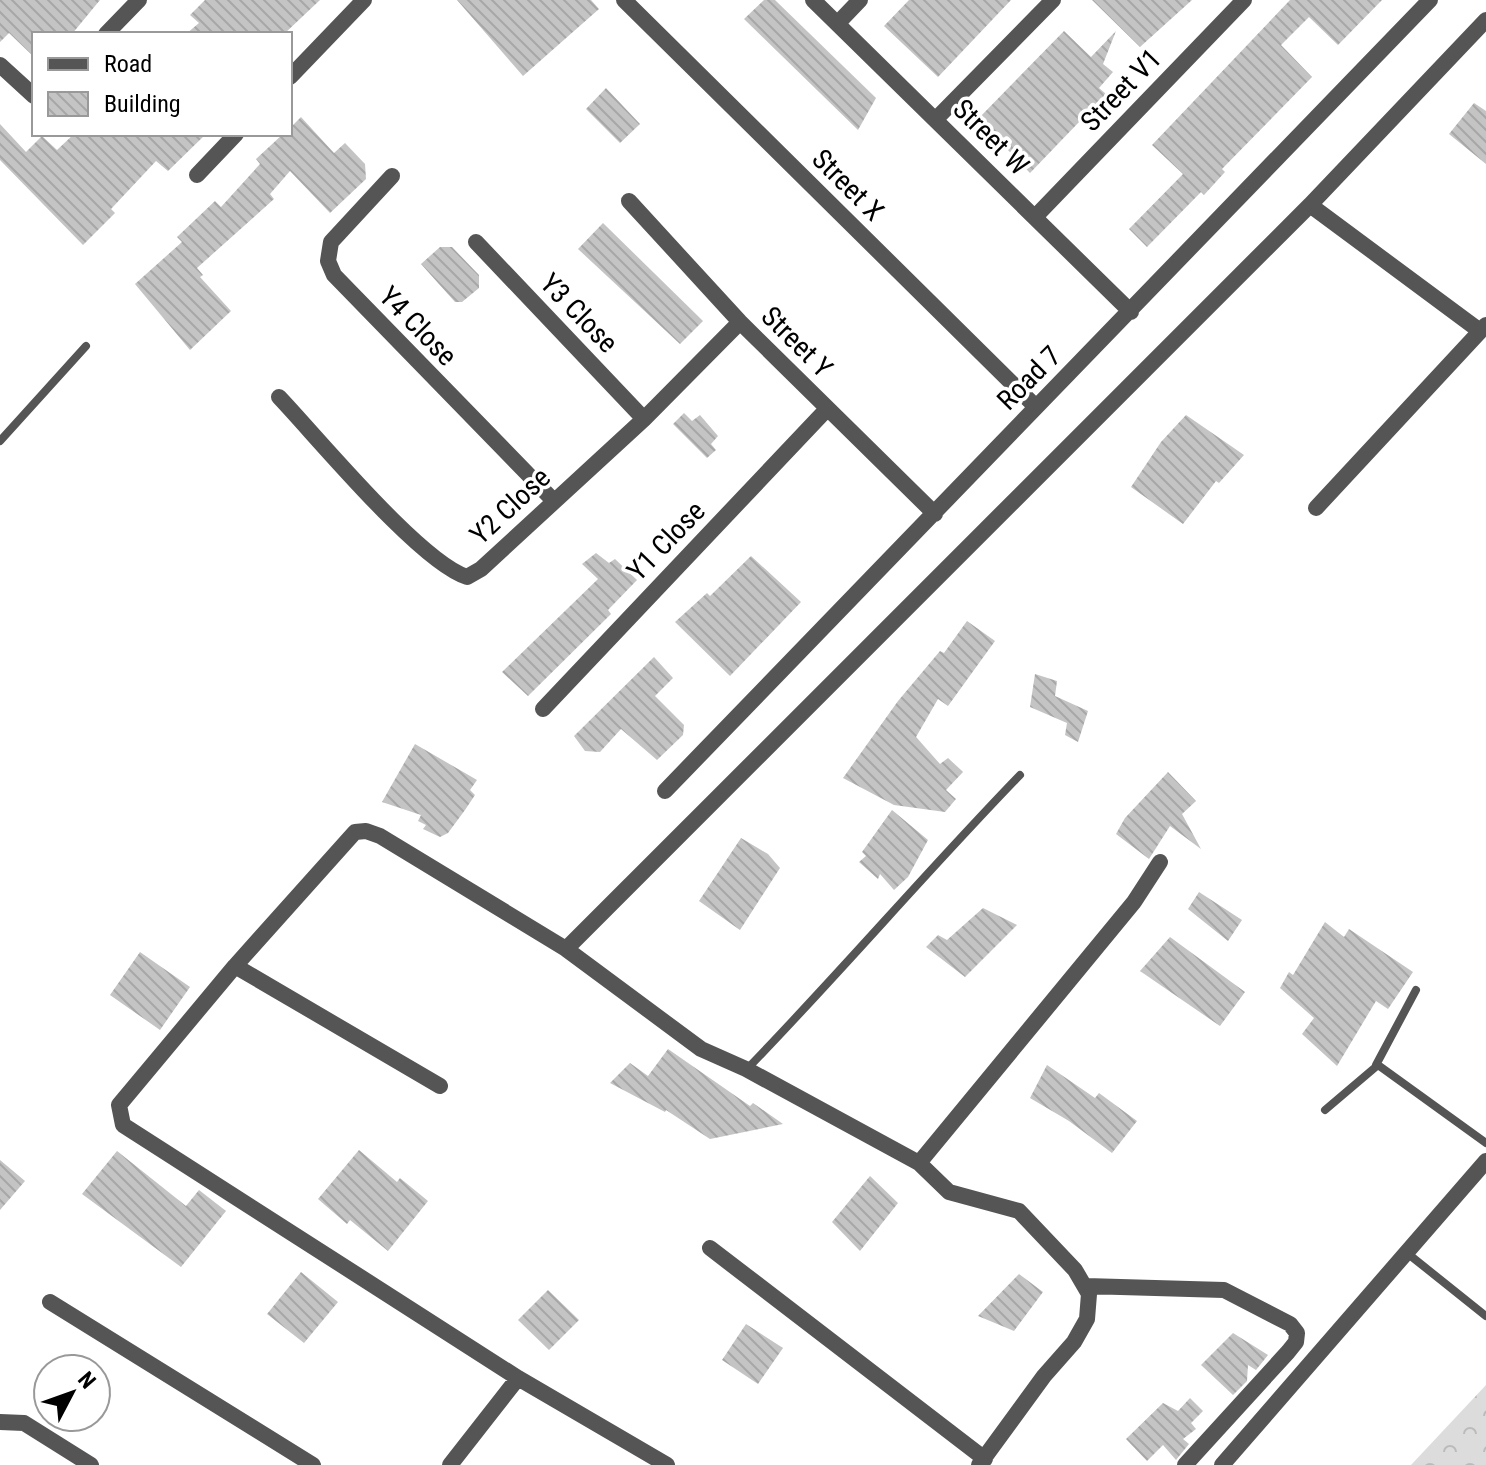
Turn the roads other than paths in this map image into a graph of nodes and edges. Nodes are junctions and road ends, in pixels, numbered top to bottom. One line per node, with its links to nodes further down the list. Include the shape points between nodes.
1 (139, 0): 11 (street)
2 (364, 0): 13 (street)
3 (624, 0): 28 (street, Street X)
4 (813, 0): 10 (street, Street W)
5 (860, 0): 10 (street)
6 (1053, 0): 15 (street)
7 (1244, 0): 21 (street, Street V1)
8 (1430, 0): 23 (street, Road 7)
9 (1486, 20): 20 (street)
10 (838, 23): 15 (street, Street W)
11 (108, 32)
12 (0, 65): 14 (street)
13 (292, 75)
14 (32, 94)
15 (936, 119): 21 (street, Street W)
16 (234, 136): 17 (street)
17 (197, 175)
18 (392, 176): 32 (street, Y4 Close, via 331,242 328,261 334,275)
19 (629, 201): 24 (street, Street Y)
20 (1310, 205): 25 (street); 39 (street)
21 (1035, 217): 23 (street, Street W)
22 (476, 242): 30 (street, Y3 Close)
23 (1131, 312): 28 (street, Road 7)
24 (740, 322): 29 (street, Street Y); 30 (street, Y2 Close)
25 (1483, 328): 33 (street)
26 (86, 346): 31 (lane)
27 (279, 397): 32 (street, Y2 Close, via 410,536 456,573 467,577 481,569)
28 (1036, 407): 34 (street, Road 7)
29 (827, 409): 34 (street, Street Y); 35 (street, Y1 Close)
30 (644, 419): 32 (street, Y2 Close)
31 (0, 441)
32 (553, 500)
33 (1316, 508)
34 (935, 514): 37 (street, Road 7)
35 (543, 709)
36 (1020, 775): 43 (lane)
37 (665, 791)
38 (1160, 862): 48 (street, via 1134,902)
39 (566, 949): 40 (street, via 366,831 355,832 341,846); 43 (street, via 701,1049)
40 (235, 966): 44 (street); 54 (street, via 119,1105 123,1125)
41 (1416, 990): 42 (lane)
42 (1376, 1065): 45 (lane); 46 (lane)
43 (746, 1069): 48 (street)
44 (440, 1086)
45 (1325, 1110)
46 (1486, 1143)
47 (1486, 1161): 50 (street)
48 (919, 1163): 51 (street, via 949,1192 1019,1211)
49 (710, 1248): 56 (street)
50 (1407, 1252): 53 (lane); 62 (street)
51 (1086, 1286): 56 (street, via 1090,1308 1074,1342); 61 (street, via 1224,1290 1290,1324 1297,1333 1288,1352)
52 (50, 1302): 58 (street)
53 (1486, 1316)
54 (518, 1378): 59 (street); 60 (street)
55 (0, 1422): 57 (street, via 24,1423)
56 (982, 1462)
57 (91, 1465)
58 (313, 1465)
59 (450, 1465)
60 (667, 1465)
61 (1185, 1465)
62 (1222, 1465)

